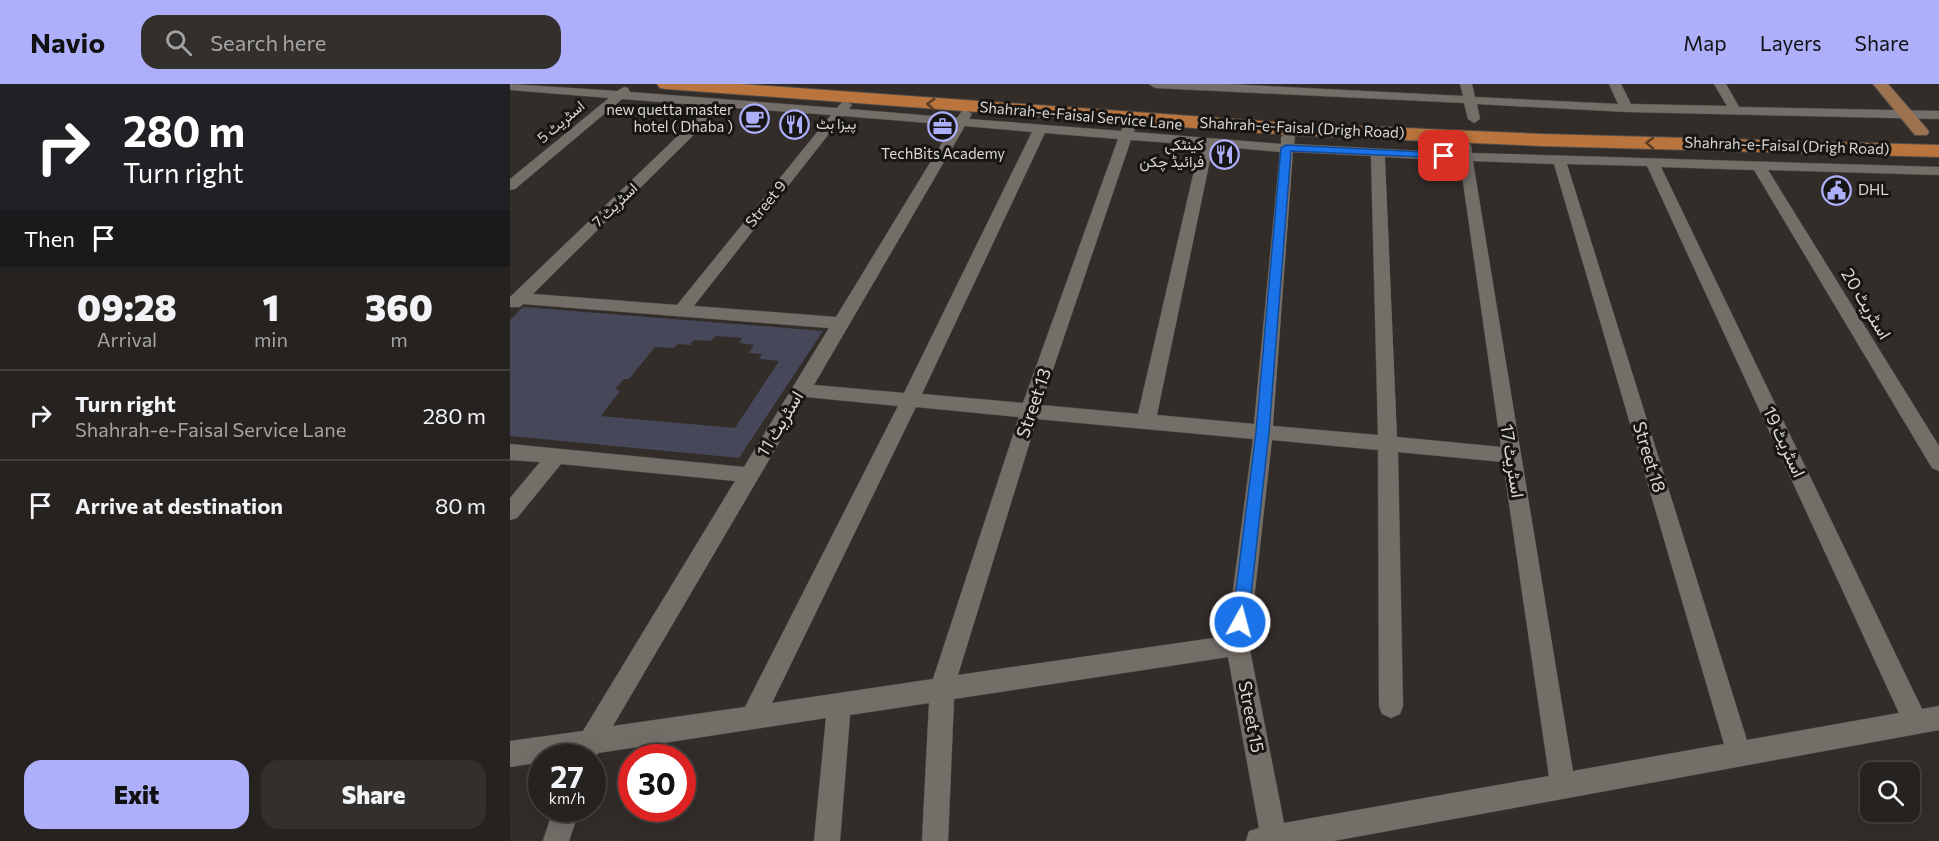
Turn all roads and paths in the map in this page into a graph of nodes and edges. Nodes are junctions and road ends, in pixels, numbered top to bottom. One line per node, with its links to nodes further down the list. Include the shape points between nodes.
1 (633, 84): 12 (street, اسٹریٹ 5)
2 (666, 84): 16 (highway, Shahrah-e-Faisal (Drigh Road))
3 (902, 84): 13 (highway)
4 (1466, 84): 19 (street)
5 (1615, 84): 18 (street)
6 (1720, 84): 20 (street)
7 (1880, 84): 21 (main road)
8 (510, 86): 9 (street)
9 (527, 88): 12 (street); 14 (street)
10 (1302, 89): 11 (street); 19 (street)
11 (1152, 92): 17 (highway, Shahrah-e-Faisal (Drigh Road))
12 (620, 95): 15 (street); 39 (street, اسٹریٹ 5)
13 (1114, 98)
14 (510, 100)
15 (719, 103): 16 (street); 40 (street, اسٹریٹ 7)
16 (846, 105): 22 (highway, Shahrah-e-Faisal (Drigh Road)); 41 (street, Street 9)
17 (1220, 105)
18 (1626, 108): 19 (street); 20 (street)
19 (1472, 110): 24 (highway, Shahrah-e-Faisal (Drigh Road)); 27 (highway, Shahrah-e-Faisal (Drigh Road), via 1503,120)
20 (1735, 110): 21 (street)
21 (1906, 114): 23 (street); 27 (main road)
22 (966, 115): 25 (highway, Shahrah-e-Faisal (Drigh Road)); 26 (street, Shahrah-e-Faisal Service Lane); 42 (street, اسٹریٹ 11)
23 (1939, 115)
24 (1451, 118)
25 (1129, 128): 26 (street, Shahrah-e-Faisal Service Lane); 29 (highway, Shahrah-e-Faisal (Drigh Road)); 31 (street, Shahrah-e-Faisal Service Lane); 45 (street, Street 13)
26 (1040, 129): 44 (street)
27 (1930, 132)
28 (1463, 136): 29 (highway, Shahrah-e-Faisal (Drigh Road)); 30 (highway, Shahrah-e-Faisal (Drigh Road)); 34 (street, اسٹریٹ 17)
29 (1288, 138): 31 (street, Shahrah-e-Faisal Service Lane); 32 (street, Shahrah-e-Faisal Service Lane); 47 (street, Street 15)
30 (1542, 140): 33 (highway, Shahrah-e-Faisal (Drigh Road), one-way to 30); 35 (street, Street 18)
31 (1207, 142): 46 (street)
32 (1378, 153): 34 (street, Shahrah-e-Faisal Service Lane); 48 (street)
33 (1935, 154)
34 (1466, 157): 35 (street, Shahrah-e-Faisal Service Lane); 50 (street, اسٹریٹ 17)
35 (1554, 159): 36 (street, Shahrah-e-Faisal Service Lane); 65 (street, Street 18)
36 (1652, 162): 37 (street, Shahrah-e-Faisal Service Lane); 60 (street, اسٹریٹ 19)
37 (1759, 166): 38 (street, Shahrah-e-Faisal Service Lane); 52 (street, اسٹریٹ 20)
38 (1939, 171)
39 (510, 186)
40 (515, 302): 41 (street)
41 (682, 310): 42 (street)
42 (841, 323): 43 (street, اسٹریٹ 11)
43 (801, 390): 44 (street); 53 (street, اسٹریٹ 11)
44 (910, 400): 45 (street); 59 (street)
45 (1030, 411): 46 (street); 56 (street, Street 13)
46 (1146, 421): 47 (street)
47 (1263, 432): 48 (street); 55 (street, Street 15)
48 (1388, 444): 50 (street); 58 (street)
49 (510, 452): 51 (street)
50 (1510, 455): 66 (street, اسٹریٹ 17)
51 (556, 457): 53 (street); 54 (street)
52 (1939, 463)
53 (750, 475): 61 (street, اسٹریٹ 11)
54 (510, 512)
55 (1237, 645): 56 (street); 68 (street, Street 15)
56 (942, 689): 57 (street); 71 (street, Street 13)
57 (839, 705): 59 (street); 70 (street)
58 (1391, 706)
59 (752, 718): 62 (street)
60 (1928, 720): 65 (street)
61 (591, 744)
62 (606, 746)
63 (528, 753): 64 (street)
64 (510, 754)
65 (1739, 754): 66 (street)
66 (1563, 786): 68 (street)
67 (562, 822): 69 (street)
68 (1267, 840)
69 (556, 841)
70 (827, 841)
71 (935, 841)

